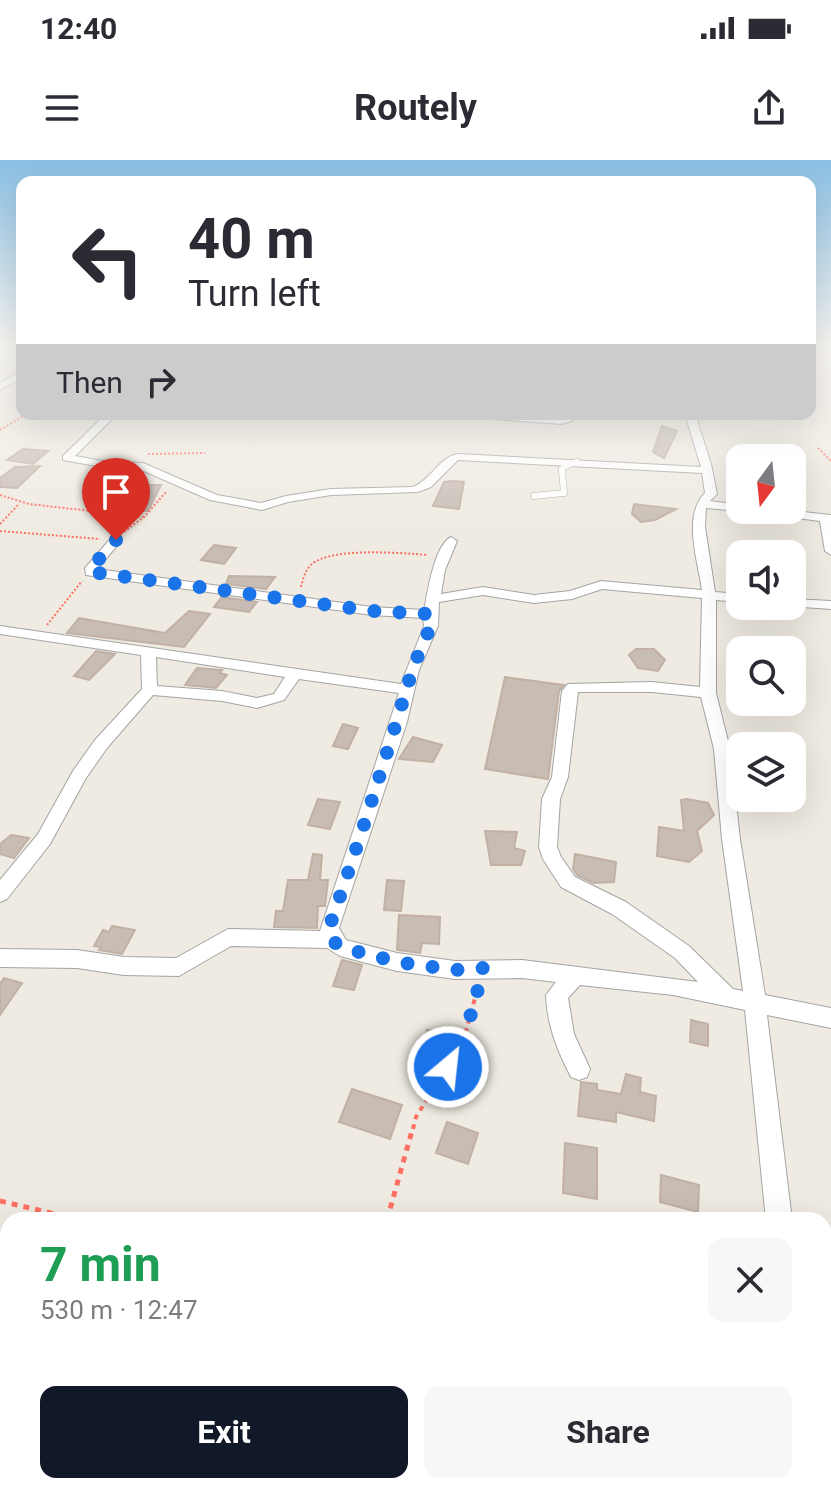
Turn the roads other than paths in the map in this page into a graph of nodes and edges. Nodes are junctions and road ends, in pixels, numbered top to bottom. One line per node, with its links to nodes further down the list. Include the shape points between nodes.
1 (107, 420): 3 (street, via 67,458 139,465 214,498 262,507 331,492 414,490 458,457)
2 (692, 420): 4 (street)
3 (577, 461): 4 (street); 5 (lane, via 561,469 561,496)
4 (706, 470): 6 (street, via 711,494)
5 (534, 496)
6 (701, 504): 7 (street); 13 (street, via 699,527)
7 (726, 507)
8 (806, 516): 9 (street)
9 (828, 519): 12 (street)
10 (116, 540): 17 (street, via 90,571 372,611)
11 (447, 549): 17 (street)
12 (831, 551)
13 (709, 595): 14 (street); 17 (street, via 601,585 534,599 483,591); 23 (street)
14 (726, 597)
15 (806, 604): 16 (street)
16 (831, 605)
17 (432, 606): 22 (street, via 431,626)
18 (0, 630): 19 (street)
19 (148, 652): 20 (street); 21 (street)
20 (295, 673): 21 (street, via 279,697 257,703); 22 (street)
21 (149, 690): 24 (street, via 101,744 44,839)
22 (408, 690): 25 (street, via 329,928)
23 (708, 693): 28 (street, via 573,687 560,777 551,799 548,847 568,882 619,908 682,952); 29 (street, via 722,749)
24 (0, 894)
25 (332, 940): 26 (street, via 228,937 179,967); 27 (street, via 340,947 397,962)
26 (0, 958)
27 (576, 975): 28 (street); 31 (street, via 557,995 557,1018)
28 (725, 995): 29 (street)
29 (755, 1003): 30 (street); 32 (street)
30 (831, 1018)
31 (579, 1069)
32 (782, 1212)

